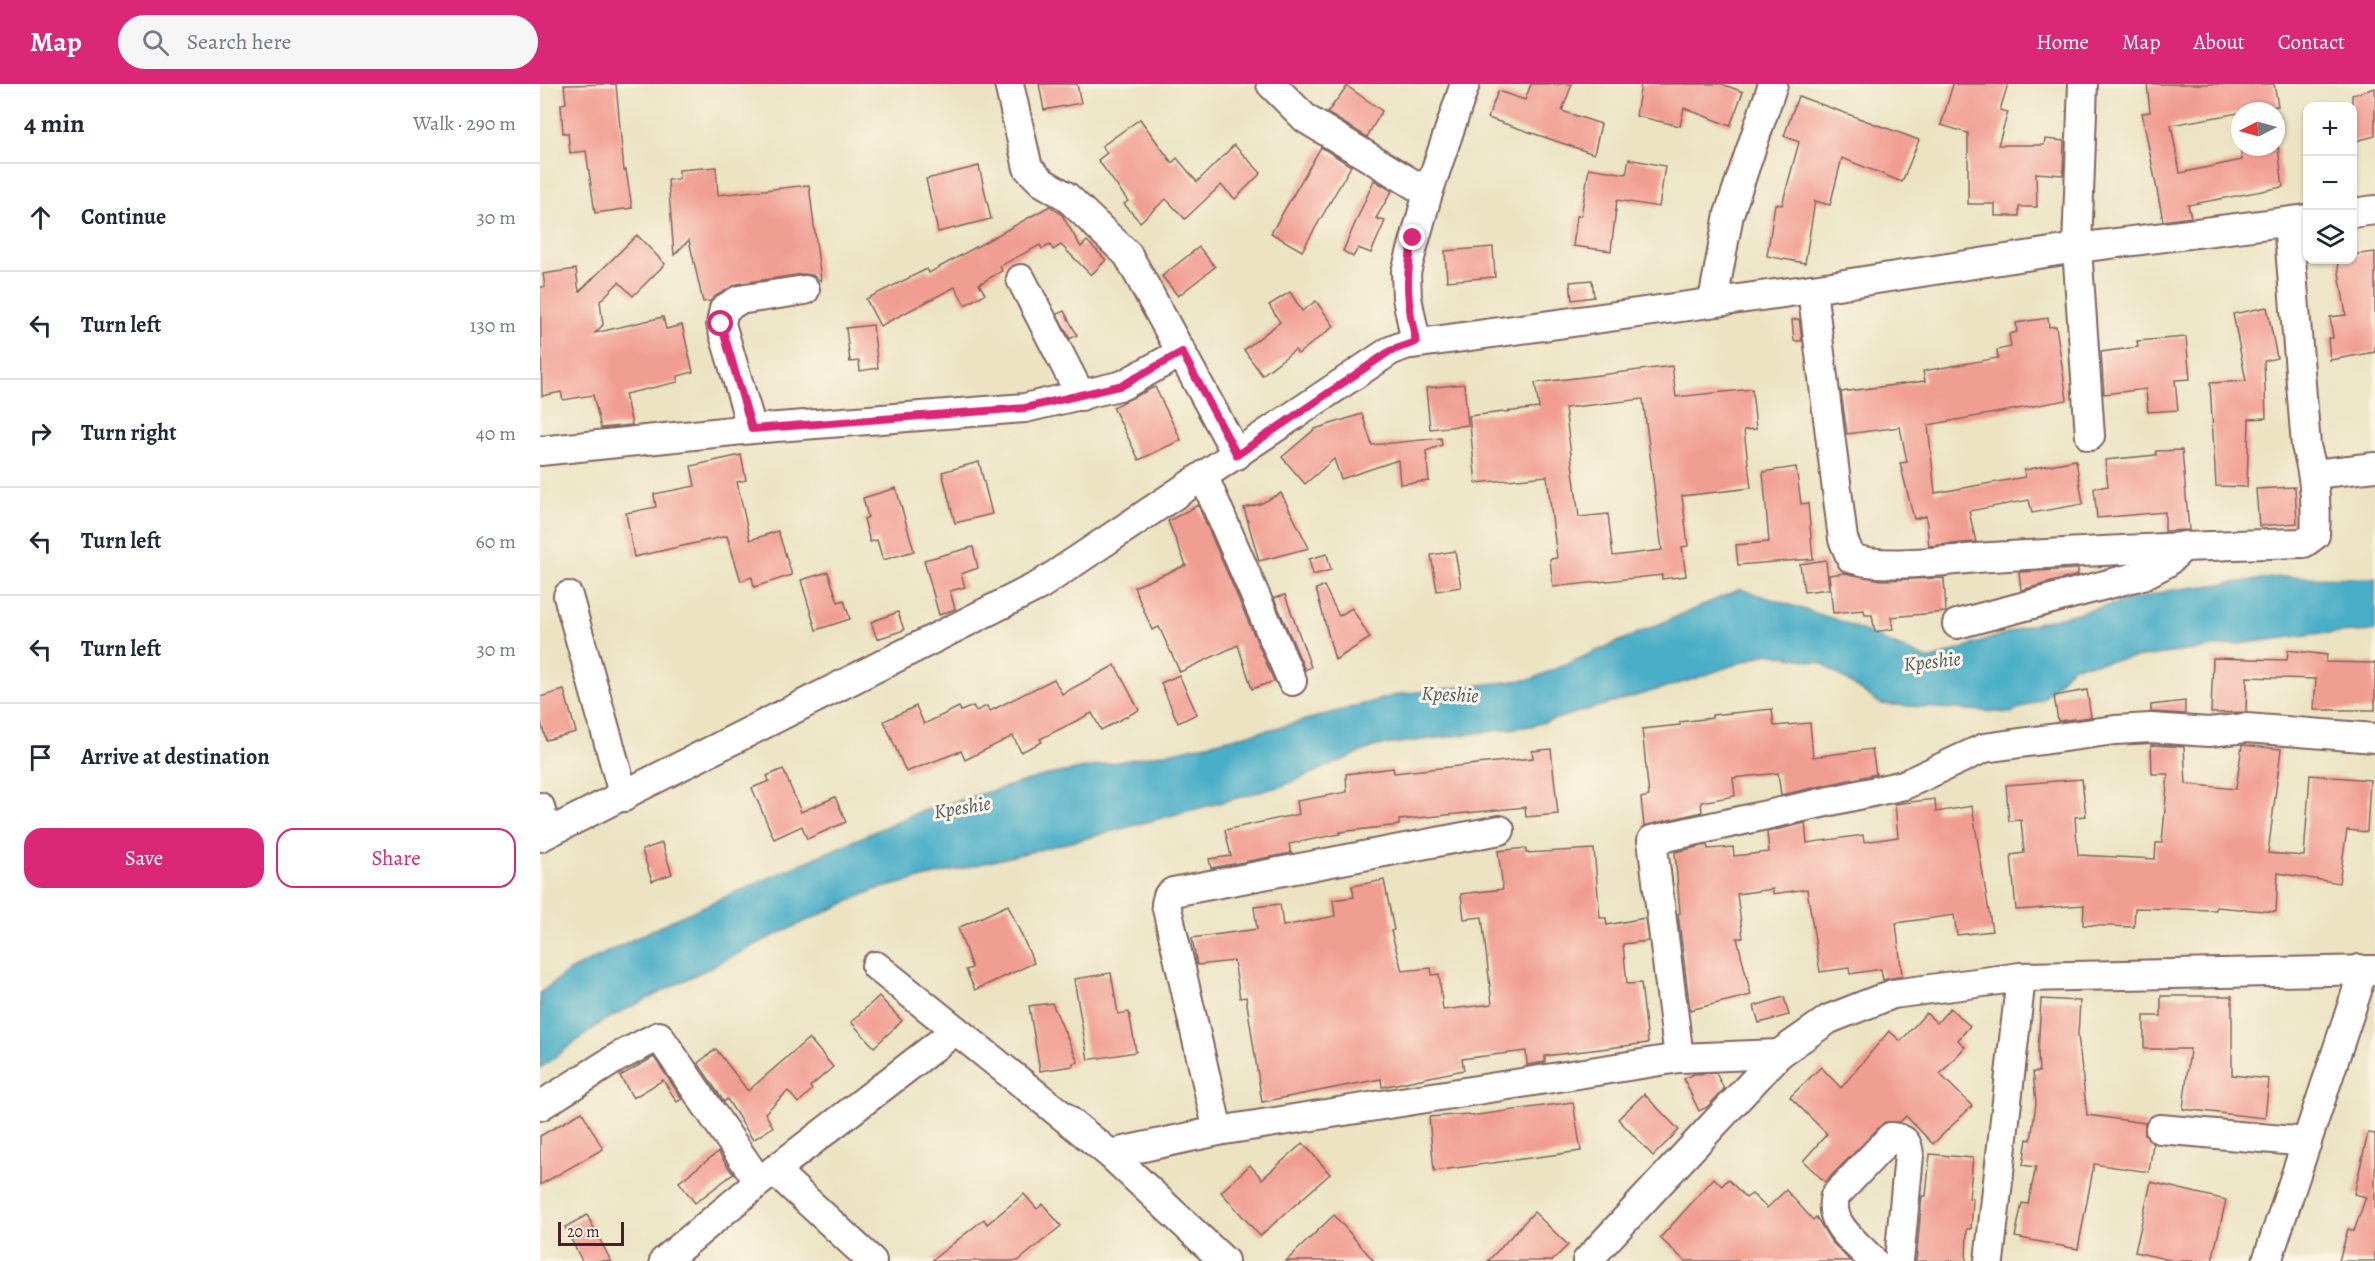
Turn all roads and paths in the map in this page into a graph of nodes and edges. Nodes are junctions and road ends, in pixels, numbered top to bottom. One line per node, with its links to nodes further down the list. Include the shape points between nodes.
1 (1009, 84): 16 (street, via 1028,168 1066,196 1128,255)
2 (1271, 84): 6 (street, via 1306,119)
3 (1465, 84): 6 (street)
4 (1773, 84): 14 (street, via 1729,214)
5 (2083, 84): 10 (street)
6 (1428, 193): 15 (street, via 1406,272)
7 (2375, 210): 8 (street)
8 (2357, 212)
9 (2298, 220): 10 (street); 23 (street, via 2306,446)
10 (2077, 248): 12 (street); 19 (street)
11 (1021, 279): 17 (street)
12 (1812, 289): 14 (street); 25 (street, via 1843,539 1851,558 1863,563 1911,562)
13 (805, 290): 18 (street, via 739,300 724,309 721,324)
14 (1713, 301): 15 (street)
15 (1416, 342): 21 (street, via 1390,351)
16 (1182, 352): 17 (street, via 1133,381); 21 (street)
17 (1081, 396): 18 (street, via 997,412)
18 (752, 429): 20 (street)
19 (2090, 436)
20 (540, 451)
21 (1237, 455): 24 (street)
22 (2375, 467): 23 (street)
23 (2314, 474): 25 (street, via 2315,536 2304,543)
24 (1204, 477): 28 (street); 30 (street, via 1030,591)
25 (2184, 546): 27 (street, via 2166,563 2143,575)
26 (568, 596): 30 (street)
27 (1957, 624)
28 (1292, 681)
29 (2375, 738): 38 (street, via 2246,728 2209,732 2151,728 1984,748 1904,785 1652,840)
30 (624, 796): 31 (street)
31 (542, 826)
32 (1500, 830): 41 (street, via 1168,896 1166,904)
33 (876, 966): 36 (street)
34 (2367, 970): 35 (street); 42 (street, via 2356,992)
35 (2021, 977): 37 (street, via 1893,994 1829,1019); 51 (street)
36 (955, 1031): 43 (street); 44 (street)
37 (1779, 1054): 38 (street); 45 (street)
38 (1679, 1058): 41 (street)
39 (540, 1106): 44 (street, via 659,1036)
40 (2160, 1129): 42 (street)
41 (1218, 1131): 43 (street)
42 (2307, 1142): 52 (street)
43 (1110, 1154): 48 (street)
44 (766, 1176): 46 (street); 47 (street)
45 (1599, 1257)
46 (664, 1261)
47 (872, 1261)
48 (1224, 1261)
49 (1873, 1261): 50 (street, via 1834,1219 1832,1208 1835,1196 1891,1137 1901,1138 1908,1145 1909,1155)
50 (1899, 1261)
51 (1989, 1261)
52 (2267, 1261)

